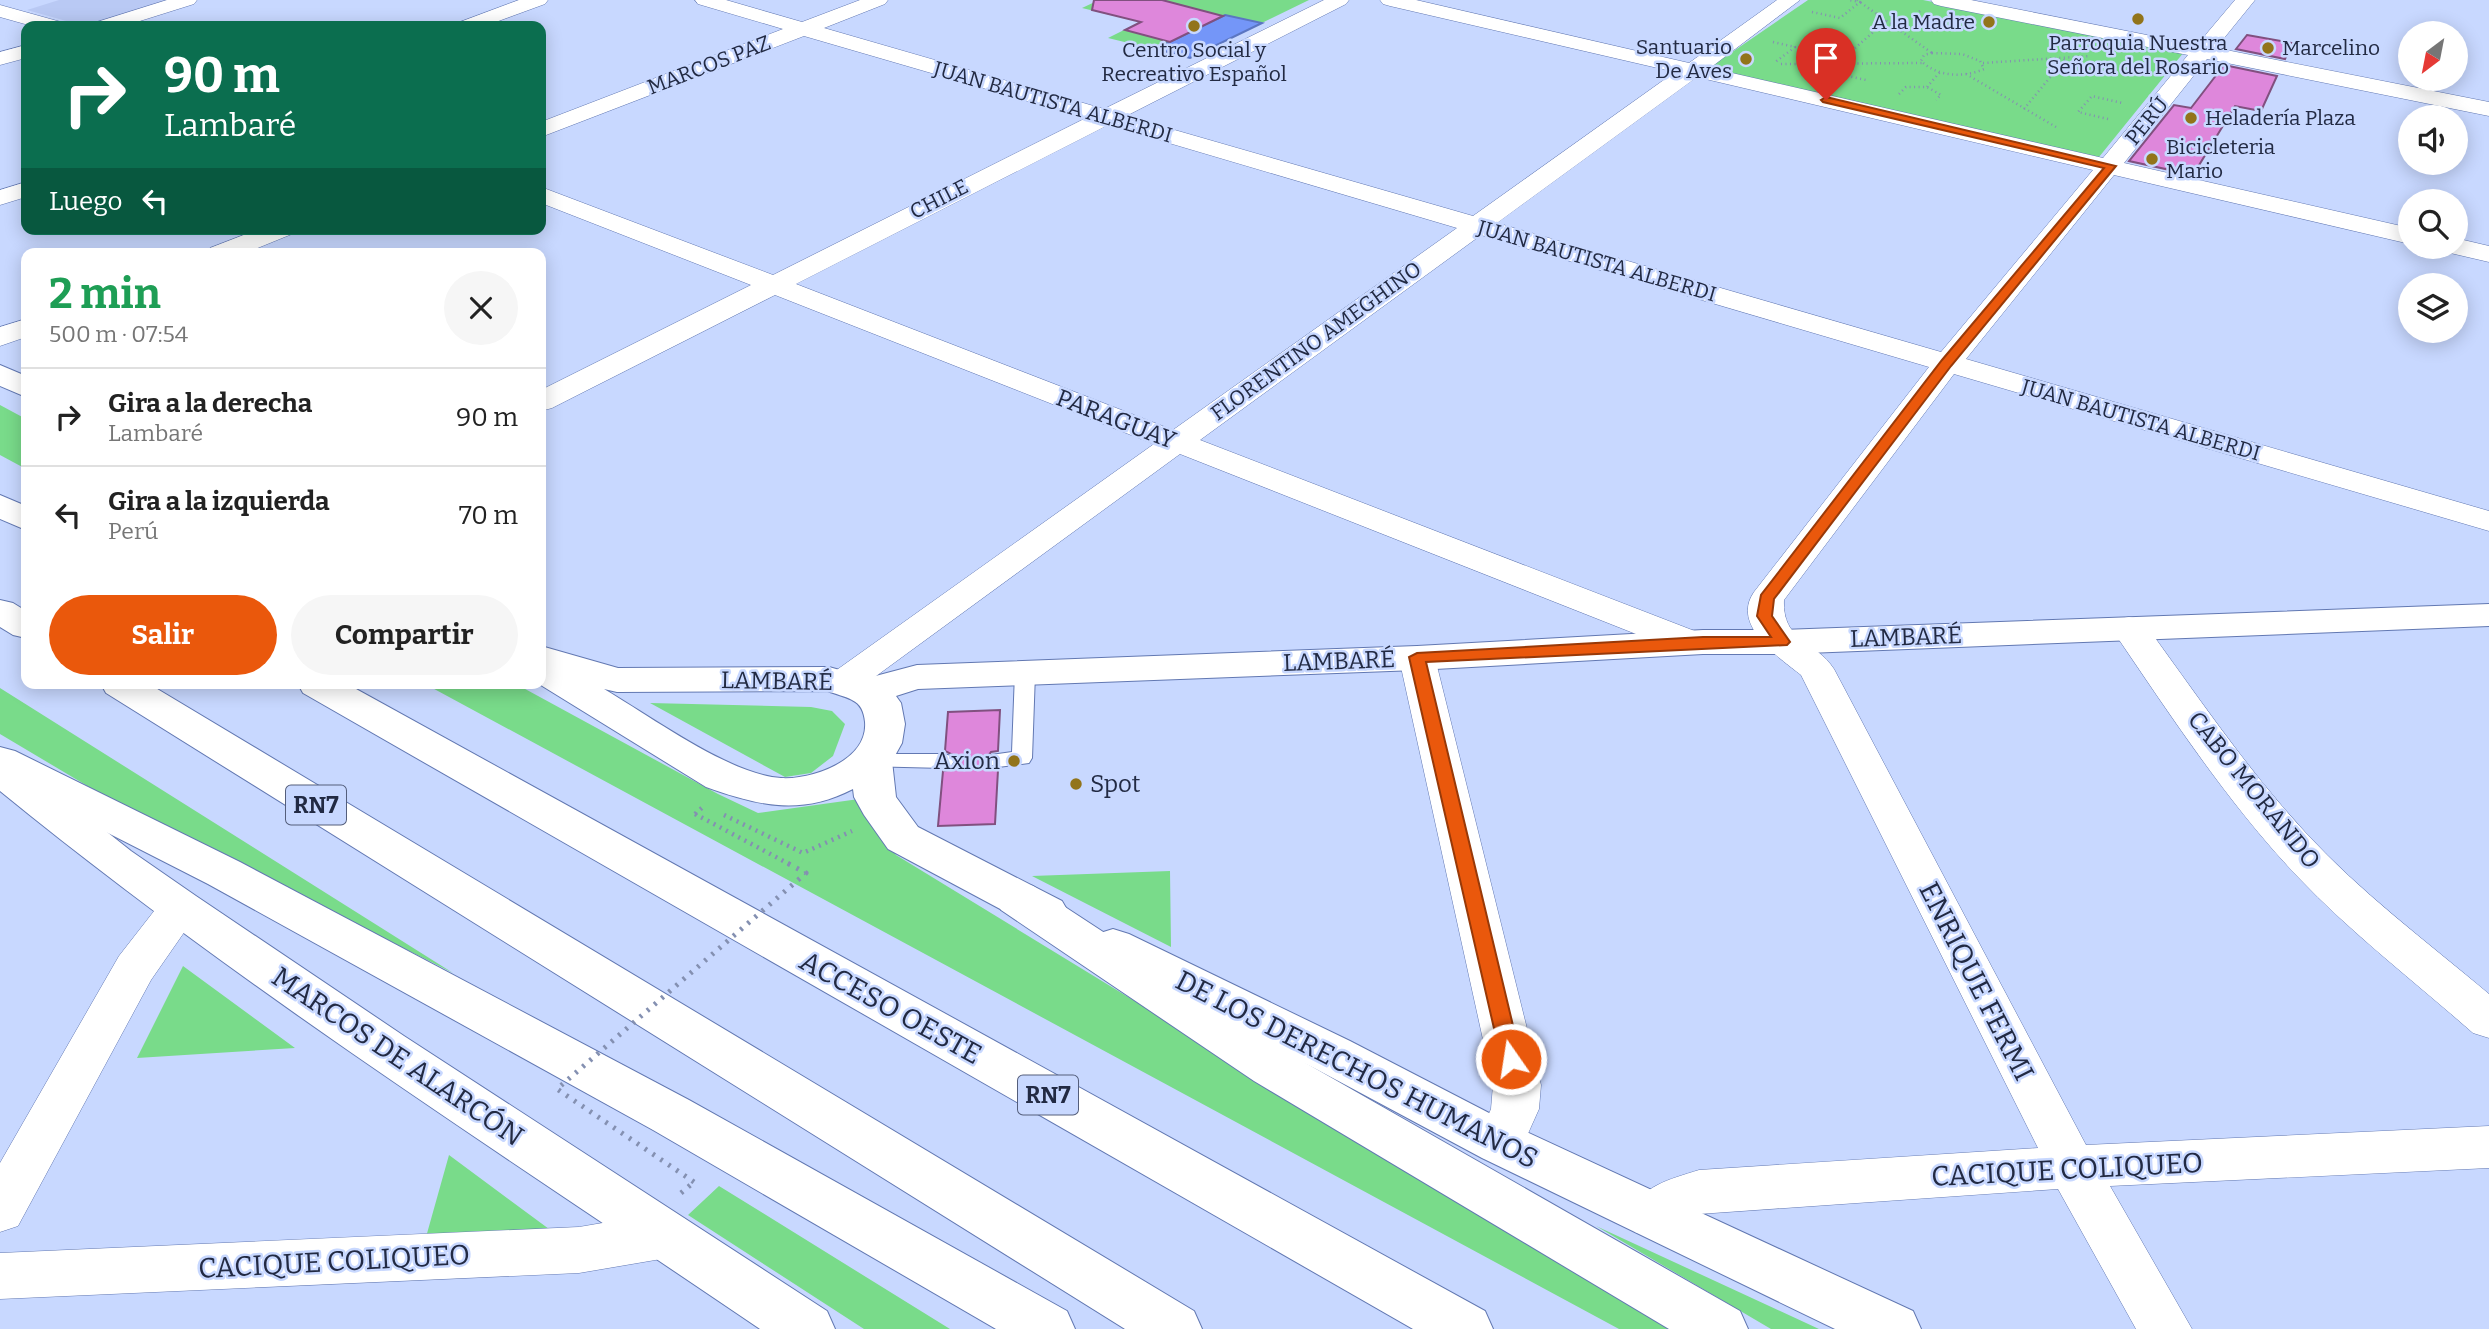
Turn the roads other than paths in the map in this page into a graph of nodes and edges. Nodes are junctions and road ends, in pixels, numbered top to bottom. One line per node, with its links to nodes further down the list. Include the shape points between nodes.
1 (187, 0): 12 (street)
2 (538, 0): 13 (street)
3 (705, 0): 14 (street, JUAN BAUTISTA ALBERDI)
4 (878, 0): 14 (street, MARCOS PAZ)
5 (1339, 0): 20 (street, CHILE)
6 (1390, 0): 18 (street)
7 (1941, 0): 15 (street)
8 (2245, 0): 15 (street, PERÚ)
9 (1795, 5): 18 (street, FLORENTINO AMEGHINO)
10 (0, 11): 11 (street)
11 (36, 21)
12 (120, 21)
13 (481, 21)
14 (804, 29): 20 (street, JUAN BAUTISTA ALBERDI); 21 (street, MARCOS PAZ)
15 (2203, 52): 19 (street); 22 (street, PERÚ)
16 (21, 53): 17 (street)
17 (0, 59)
18 (1693, 70): 22 (street); 26 (street, FLORENTINO AMEGHINO)
19 (2489, 109)
20 (1104, 117): 26 (street, JUAN BAUTISTA ALBERDI); 32 (street, CHILE)
21 (546, 128)
22 (2111, 166): 27 (street); 35 (street, PERÚ)
23 (21, 191): 25 (street)
24 (546, 196): 32 (street, PARAGUAY)
25 (0, 198)
26 (1477, 226): 35 (street, JUAN BAUTISTA ALBERDI); 39 (street, FLORENTINO AMEGHINO)
27 (2398, 233)
28 (268, 235): 29 (street)
29 (234, 248)
30 (2468, 249): 31 (street)
31 (2489, 254)
32 (771, 284): 38 (street, CHILE); 39 (street, PARAGUAY)
33 (21, 329): 34 (street)
34 (0, 337)
35 (1947, 363): 42 (street, JUAN BAUTISTA ALBERDI); 47 (street, PERÚ, via 1766,599 1765,616)
36 (0, 374): 37 (main road)
37 (21, 385)
38 (546, 399)
39 (1175, 442): 48 (street, PARAGUAY); 53 (street, FLORENTINO AMEGHINO)
40 (0, 505): 41 (main road)
41 (21, 517)
42 (2489, 521)
43 (0, 611): 45 (main road)
44 (2489, 615): 46 (main road, LAMBARÉ)
45 (21, 624)
46 (2129, 628): 47 (main road, LAMBARÉ); 63 (street, CABO MORANDO, via 2290,842 2380,928)
47 (1782, 642): 48 (main road, LAMBARÉ); 66 (street, ENRIQUE FERMI, via 1816,669)
48 (1692, 643): 49 (main road, LAMBARÉ)
49 (1417, 657): 52 (main road, LAMBARÉ); 64 (street, via 1517,1086 1515,1109)
50 (546, 659): 53 (main road, LAMBARÉ, via 617,680 817,679)
51 (546, 671): 58 (main road, via 721,777 745,786 803,793 835,783)
52 (1025, 673): 53 (main road, LAMBARÉ, via 917,677); 56 (lane, via 1022,758)
53 (855, 687): 58 (main road, via 881,703 886,724)
54 (128, 689): 73 (main road, RN7)
55 (326, 689): 74 (main road, ACCESO OESTE / RN7)
56 (998, 760)
57 (0, 761): 72 (main road, via 224,873 671,1115)
58 (871, 761): 59 (lane); 61 (main road, DE LOS DERECHOS HUMANOS, via 875,797 903,838)
59 (944, 761)
60 (0, 769): 62 (main road, MARCOS DE ALARCÓN)
61 (1017, 898): 64 (main road, DE LOS DERECHOS HUMANOS); 75 (main road, via 1271,1067)
62 (180, 908): 67 (street, via 135,968); 69 (main road, MARCOS DE ALARCÓN)
63 (2489, 1020)
64 (1500, 1143): 68 (main road, DE LOS DERECHOS HUMANOS)
65 (2489, 1147): 66 (street, CACIQUE COLIQUEO)
66 (2073, 1167): 68 (street, CACIQUE COLIQUEO, via 1699,1192 1676,1199); 77 (street, ENRIQUE FERMI)
67 (0, 1210)
68 (1653, 1216): 76 (main road, DE LOS DERECHOS HUMANOS)
69 (667, 1236): 70 (street, CACIQUE COLIQUEO, via 579,1250); 71 (main road, MARCOS DE ALARCÓN)
70 (0, 1276)
71 (798, 1326)
72 (1047, 1329)
73 (1174, 1329)
74 (1465, 1329)
75 (1720, 1329)
76 (1893, 1329)
77 (2165, 1329)

